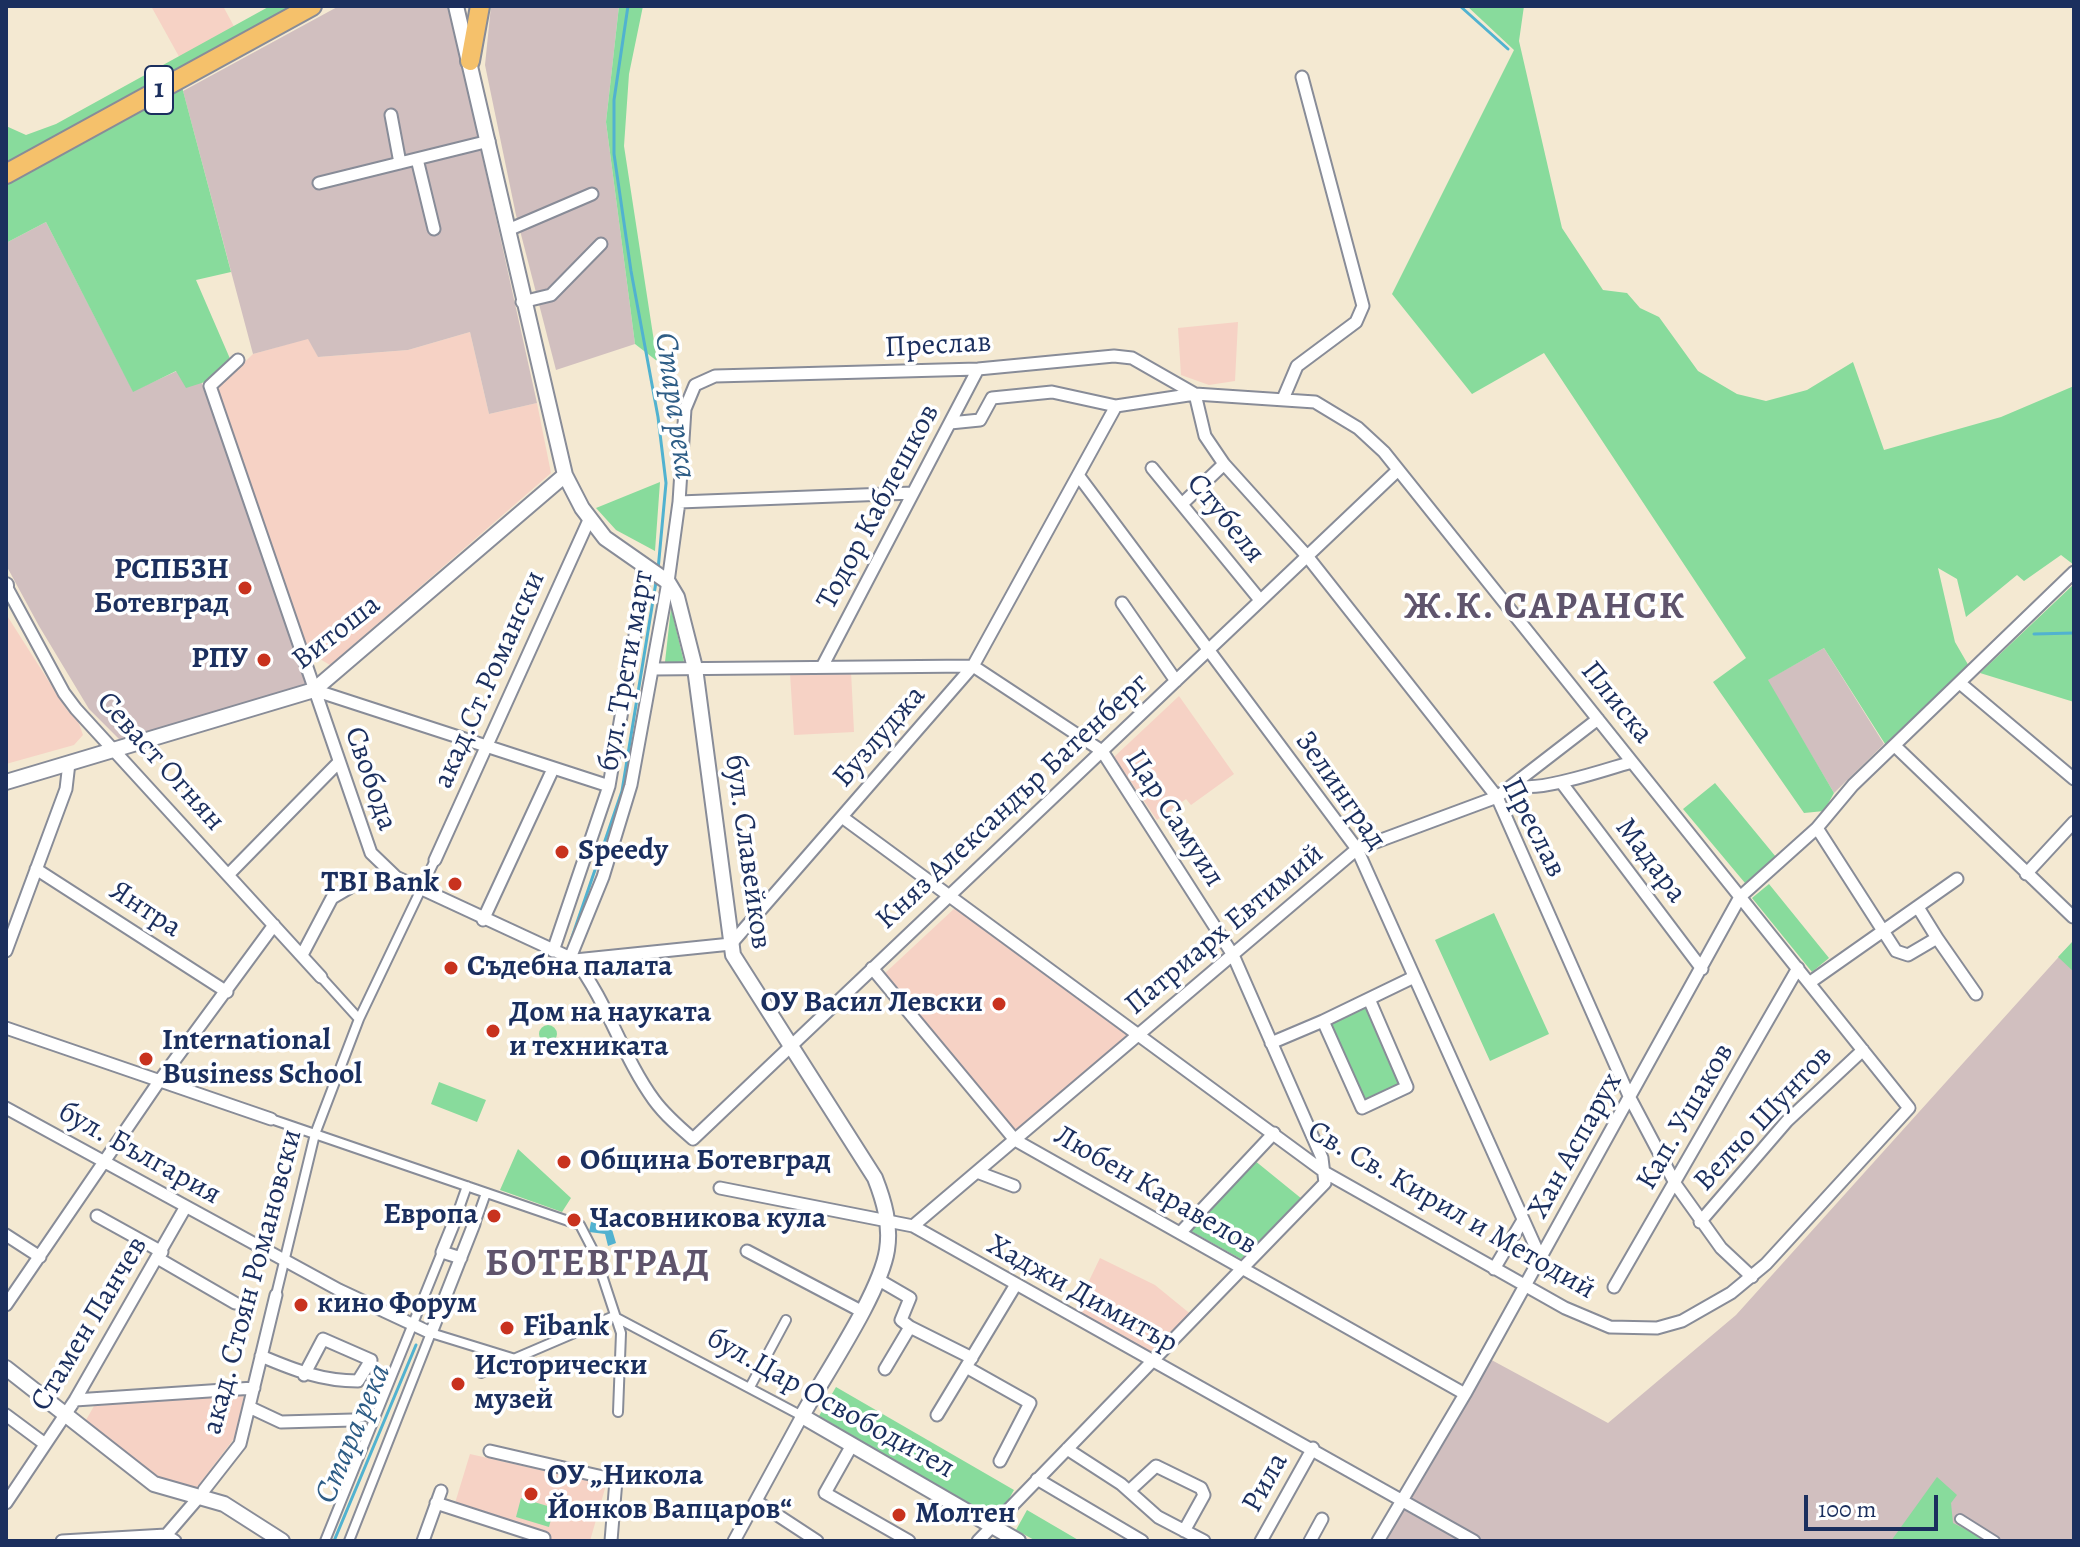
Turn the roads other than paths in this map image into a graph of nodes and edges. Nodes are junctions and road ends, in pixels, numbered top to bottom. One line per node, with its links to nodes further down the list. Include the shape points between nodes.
1 (312, 6): 10 (main road, 1)
2 (456, 6): 4 (street)
3 (480, 6): 4 (main road)
4 (470, 61): 7 (street)
5 (1302, 77): 21 (street, via 1364,300 1356,322 1297,366)
6 (391, 115): 9 (street)
7 (489, 141): 8 (street); 14 (street)
8 (417, 159): 9 (street); 13 (street)
9 (400, 163): 11 (street)
10 (6, 174)
11 (319, 183)
12 (592, 194): 14 (street)
13 (434, 229)
14 (508, 230): 16 (street)
15 (601, 244): 16 (street, via 551,295)
16 (522, 302): 27 (street)
17 (238, 360): 46 (street, Свобода, via 210,386)
18 (978, 369): 19 (street, Преслав, via 715,376); 20 (street, Преслав, via 1132,358); 23 (street, Тодор Каблешков)
19 (695, 385): 30 (street, бул. Трети март, via 685,409)
20 (1195, 394): 21 (street, Плиска); 22 (street, Плиска); 24 (street, Преслав, via 1205,436)
21 (1283, 399): 26 (street, Плиска, via 1315,402 1358,428)
22 (1116, 406): 23 (street, Преслав, via 1052,392 992,398 980,420); 28 (street, Бузлуджа)
23 (950, 423): 29 (street, Тодор Каблешков)
24 (1224, 464): 31 (street); 33 (street, Преслав)
25 (1152, 468): 31 (street, Стубеля)
26 (1398, 470): 33 (street, Княз Александър Батенберг); 47 (street, Плиска)
27 (565, 475): 32 (street); 46 (street, Витоша)
28 (1078, 475): 39 (street, Зелинград); 40 (street, Бузлуджа)
29 (913, 493): 30 (street); 41 (street, Тодор Каблешков)
30 (679, 502): 35 (street, бул. Трети март)
31 (1182, 504): 37 (street, Стубеля)
32 (589, 520): 35 (street, via 605,538); 49 (street, акад.Ст.Романски)
33 (1307, 556): 37 (street, Княз Александър Батенберг); 61 (street, Преслав)
34 (2074, 572): 45 (street)
35 (656, 573): 42 (street, бул. Славейков, via 677,597); 43 (street, бул. Трети март); 60 (street, бул. Трети март, via 643,589)
36 (6, 586): 50 (street, Севаст Огнян, via 64,693)
37 (1260, 600): 39 (street, Княз Александър Батенберг)
38 (1122, 603): 44 (street)
39 (1208, 650): 44 (street, Княз Александър Батенберг); 65 (street, Зелинград)
40 (973, 666): 41 (street); 51 (street, Цар Самуил); 62 (street, Бузлуджа)
41 (822, 667): 42 (street)
42 (695, 668): 43 (street); 81 (street, бул. Славейков)
43 (653, 669): 86 (street, бул. Трети март, via 629,795)
44 (1176, 681): 51 (street, Княз Александър Батенберг)
45 (1961, 684): 48 (street); 56 (street)
46 (314, 690): 49 (street); 50 (street, Витоша); 54 (street, Свобода)
47 (1598, 719): 52 (street, Плиска); 59 (street, Патриарх Евтимий)
48 (1895, 746): 64 (street, via 1843,794); 68 (street)
49 (486, 747): 55 (street); 66 (street, акад.Ст.Романски)
50 (116, 749): 53 (street, Витоша); 69 (street, Севаст Огнян)
51 (1102, 751): 73 (street, Княз Александър Батенберг); 85 (street, Цар Самуил)
52 (1632, 762): 58 (street); 74 (street, Плиска)
53 (69, 763): 57 (street, Витоша); 67 (street, via 66,789)
54 (338, 763): 69 (street); 72 (street, Свобода, via 371,853 386,870)
55 (553, 769): 60 (street); 77 (street)
56 (2074, 779)
57 (6, 782)
58 (1561, 782): 59 (street, via 1526,788); 89 (street, Мадара)
59 (1517, 784): 61 (street, Патриарх Евтимий)
60 (609, 786): 83 (street, бул. Трети март)
61 (1497, 797): 65 (street, Патриарх Евтимий); 104 (street, Преслав)
62 (842, 817): 73 (street, Св. Св. Кирил и Методий); 81 (street, Бузлуджа)
63 (2074, 822): 68 (street)
64 (1817, 828): 74 (street); 79 (street)
65 (1357, 849): 85 (street, Патриарх Евтимий); 91 (street, Зелинград)
66 (435, 860): 72 (street, акад. Стоян Романовски)
67 (36, 869): 82 (street); 93 (street, Янтра)
68 (2026, 874): 76 (street)
69 (228, 875): 78 (street, Севаст Огнян)
70 (1957, 879): 75 (street)
71 (349, 888): 84 (street, via 332,898)
72 (421, 890): 77 (street, Свобода); 96 (street, акад. Стоян Романовски)
73 (951, 896): 87 (street, Княз Александър Батенберг); 99 (street, Св. Св. Кирил и Методий)
74 (1740, 897): 88 (street, Плиска); 89 (street, Хан Аспарух)
75 (1919, 909): 79 (street); 80 (street)
76 (2073, 917)
77 (483, 920): 83 (street, Свобода)
78 (274, 925): 84 (street, Севаст Огнян); 93 (street)
79 (1883, 931): 80 (street, via 1902,956); 92 (street)
80 (1937, 938): 94 (street)
81 (731, 944): 86 (street); 101 (street, бул. Славейков, via 738,967)
82 (6, 951)
83 (553, 951): 86 (street, Свобода)
84 (302, 955): 90 (street, Севаст Огнян)
85 (1233, 955): 99 (street, Патриарх Евтимий); 100 (street, Цар Самуил)
86 (573, 959): 101 (street, Княз Александър Батенберг, via 591,980 647,1090 693,1139)
87 (872, 968): 101 (street, Княз Александър Батенберг); 110 (street, Любен Каравелов)
88 (1798, 968): 92 (street, Плиска); 114 (street, Кап. Ушаков)
89 (1702, 969): 104 (street, Хан Аспарух)
90 (321, 977): 96 (street)
91 (1414, 977): 95 (street); 122 (street, Зелинград)
92 (1809, 983): 102 (street, Плиска)
93 (227, 992): 103 (street)
94 (1976, 994)
95 (1369, 999): 97 (street); 97 (street, via 1407,1087 1362,1108)
96 (359, 1019): 109 (street, акад. Стоян Романовски)
97 (1323, 1021): 100 (street)
98 (6, 1028): 103 (street)
99 (1140, 1034): 108 (street, Св. Св. Кирил и Методий); 110 (street, Патриарх Евтимий)
100 (1271, 1043): 113 (street, Цар Самуил)
101 (789, 1047): 124 (street, бул. Славейков, via 875,1178)
102 (1863, 1050): 106 (street, Плиска); 123 (street, Велчо Шунтов, via 1787,1121)
103 (160, 1080): 107 (street); 111 (street)
104 (1630, 1098): 114 (street, Преслав); 134 (street, Хан Аспарух)
105 (6, 1108): 111 (street, бул. България)
106 (1909, 1108): 138 (street, Св. Св. Кирил и Методий)
107 (271, 1119): 109 (street)
108 (1274, 1133): 113 (street, Св. Св. Кирил и Методий); 127 (street)
109 (315, 1134): 115 (street); 135 (street, акад. Стоян Романовски)
110 (1015, 1140): 112 (street, Патриарх Евтимий); 127 (street, Любен Каравелов)
111 (103, 1162): 119 (street, бул. България); 132 (street)
112 (977, 1172): 116 (street); 125 (street, Патриарх Евтимий)
113 (1326, 1173): 136 (street, via 1325,1183); 137 (street, Св. Св. Кирил и Методий)
114 (1676, 1185): 123 (street, Преслав); 142 (street, Кап. Ушаков)
115 (467, 1186): 118 (street); 121 (street)
116 (1014, 1186)
117 (720, 1188): 124 (street, Хаджи Димитър)
118 (486, 1193): 126 (street); 147 (street, via 580,1225)
119 (185, 1208): 131 (street, Стамен Панчев); 135 (street, бул. България)
120 (97, 1216): 131 (street)
121 (455, 1220): 126 (street, via 470,1216); 130 (street)
122 (1523, 1220): 134 (street, Зелинград); 137 (street)
123 (1700, 1222): 138 (street, Преслав)
124 (889, 1224): 125 (street, Хаджи Димитър); 139 (street)
125 (913, 1226): 140 (street, Хаджи Димитър)
126 (473, 1228): 133 (street)
127 (1181, 1232): 136 (street, Любен Каравелов)
128 (6, 1235): 132 (street)
129 (747, 1251): 146 (street)
130 (442, 1252): 133 (street); 149 (street)
131 (161, 1255): 144 (street); 163 (street, Стамен Панчев)
132 (40, 1257): 145 (street)
133 (461, 1258): 151 (street)
134 (1541, 1259): 141 (street, Хан Аспарух)
135 (286, 1260): 143 (street, акад. Стоян Романовски); 149 (street, бул. България)
136 (1242, 1268): 155 (street); 162 (street, Любен Каравелов)
137 (1494, 1269): 141 (street, Св. Св. Кирил и Методий)
138 (1752, 1277): 141 (street, Св. Св. Кирил и Методий, via 1682,1321 1632,1330 1589,1319)
139 (879, 1280): 146 (street); 150 (street, via 910,1298 901,1320)
140 (1015, 1286): 154 (street); 155 (street, Хаджи Димитър)
141 (1525, 1286): 162 (street, Хан Аспарух)
142 (1614, 1287)
143 (276, 1295): 152 (street, акад. Стоян Романовски)
144 (235, 1303)
145 (6, 1305)
146 (861, 1311): 170 (street)
147 (614, 1316): 153 (street); 160 (street, бул.Цар Освободител); 165 (street, via 621,1333)
148 (786, 1320): 160 (street)
149 (413, 1325): 151 (street, бул. България); 166 (street)
150 (910, 1327): 154 (street); 157 (street)
151 (431, 1333): 153 (street, бул. България); 195 (street)
152 (261, 1356): 159 (street); 161 (street, акад. Стоян Романовски)
153 (512, 1358): 158 (street)
154 (969, 1362): 169 (street); 177 (street, via 1030,1403)
155 (1151, 1362): 174 (street, Хаджи Димитър); 175 (street)
156 (6, 1368): 167 (street)
157 (885, 1369)
158 (481, 1373)
159 (304, 1375): 159 (street, via 358,1381 371,1360 323,1339)
160 (750, 1387): 170 (street, бул.Цар Освободител)
161 (254, 1388): 163 (street); 164 (street, акад. Стоян Романовски)
162 (1465, 1394): 182 (street, Хан Аспарух)
163 (75, 1400): 167 (street, Стамен Панчев)
164 (249, 1407): 171 (street, via 281,1422); 181 (street, акад. Стоян Романовски, via 240,1444)
165 (618, 1412)
166 (375, 1413): 171 (street); 194 (street)
167 (66, 1414): 172 (street, Стамен Панчев); 181 (street, via 154,1484)
168 (6, 1415): 172 (street)
169 (937, 1415)
170 (802, 1416): 173 (street, бул.Цар Освободител); 183 (street)
171 (353, 1420)
172 (45, 1444): 180 (street, Стамен Панчев)
173 (852, 1445): 186 (street, бул.Цар Освободител); 200 (street, via 825,1493)
174 (1313, 1448): 182 (street, Хаджи Димитър); 205 (street, Рила)
175 (1067, 1449): 178 (street); 179 (street)
176 (490, 1451): 191 (street, via 616,1480)
177 (1000, 1461)
178 (1037, 1479): 186 (street); 203 (street)
179 (1129, 1491): 188 (street); 188 (street, via 1156,1466 1201,1488 1204,1495)
180 (8, 1494)
181 (202, 1494): 190 (street, акад. Стоян Романовски); 193 (street)
182 (1400, 1500): 207 (street, Хан Аспарух); 208 (street, Хаджи Димитър)
183 (756, 1501): 187 (street); 197 (street)
184 (1322, 1519): 206 (street)
185 (1960, 1519): 209 (street)
186 (993, 1526): 201 (street); 202 (street, бул.Цар Освободител)
187 (801, 1529): 198 (street); 199 (street)
188 (1184, 1531): 204 (street)
189 (544, 1538): 196 (street, via 438,1497)
190 (167, 1539): 192 (street)
191 (615, 1539)
192 (62, 1541)
193 (282, 1541)
194 (325, 1541)
195 (349, 1541)
196 (423, 1541)
197 (734, 1541)
198 (794, 1541)
199 (817, 1541)
200 (909, 1541)
201 (978, 1541)
202 (1018, 1541)
203 (1142, 1541)
204 (1204, 1541)
205 (1261, 1541)
206 (1310, 1541)
207 (1378, 1541)
208 (1474, 1541)
209 (1995, 1541)

